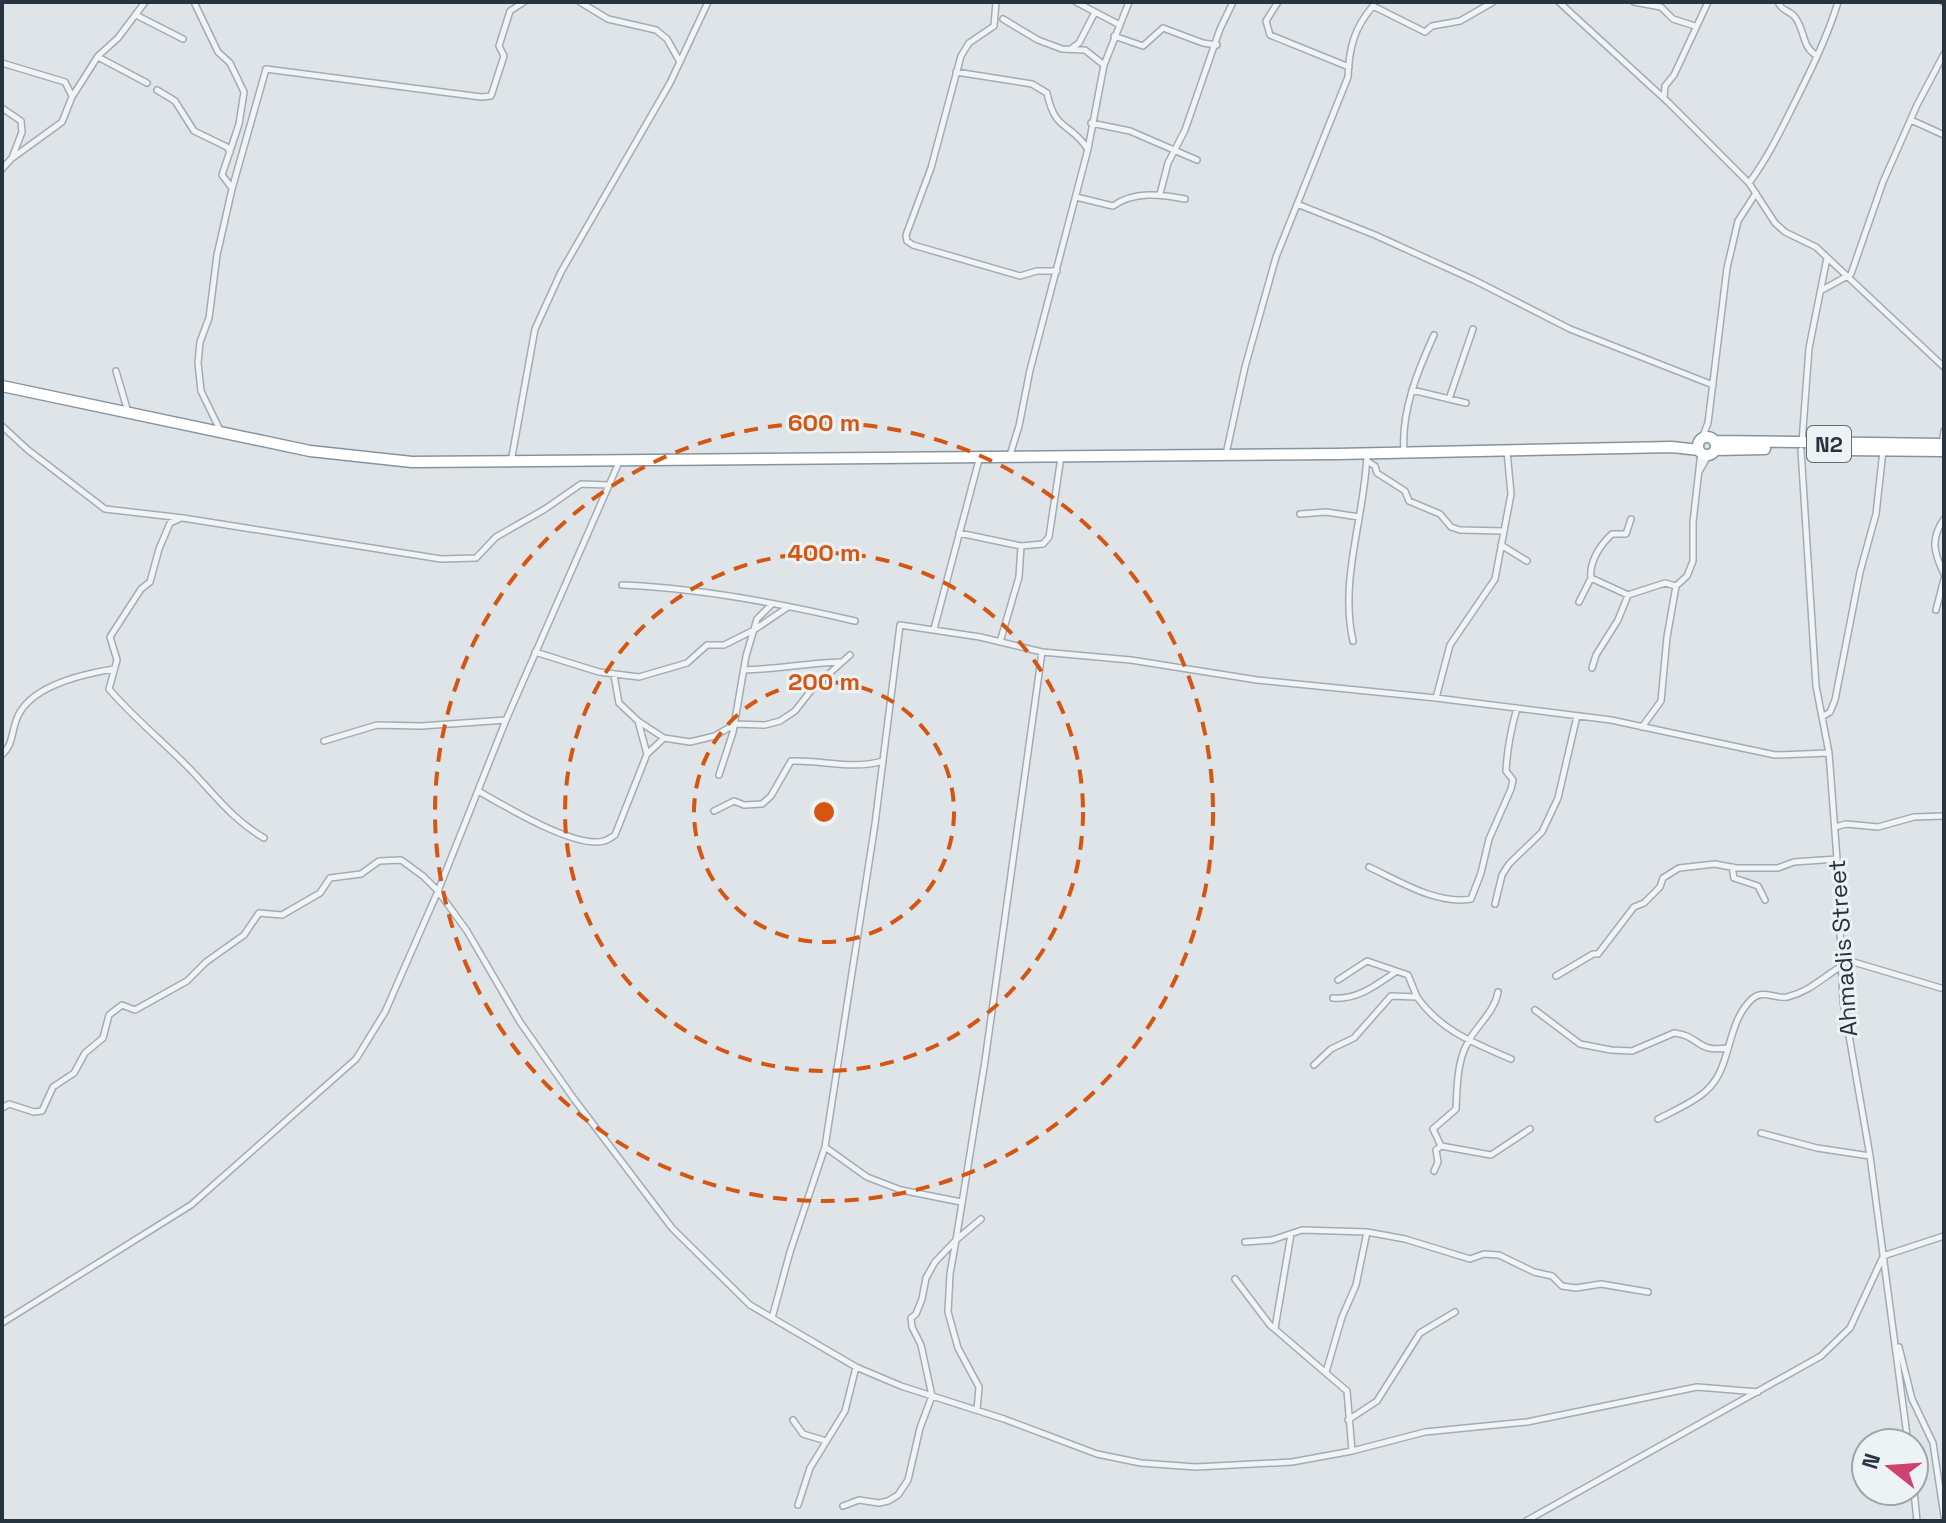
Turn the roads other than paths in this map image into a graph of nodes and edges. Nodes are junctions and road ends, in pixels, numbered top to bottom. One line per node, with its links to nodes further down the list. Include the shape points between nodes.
1 (145, 2): 19 (street)
2 (194, 2): 44 (street, via 244,92)
3 (524, 2): 50 (street, via 510,11 491,96 266,69)
4 (580, 2): 31 (street, via 608,19 656,30)
5 (708, 2): 31 (street)
6 (996, 2): 34 (street, via 994,26 969,43)
7 (1076, 2): 18 (street)
8 (1129, 2): 21 (street)
9 (1233, 2): 25 (street)
10 (1278, 2): 33 (street, via 1266,21 1270,35)
11 (1493, 2): 17 (street, via 1460,21 1425,32)
12 (1559, 2): 38 (street)
13 (1634, 2): 22 (street, via 1661,7 1673,19)
14 (1708, 2): 22 (street)
15 (1778, 2): 28 (street, via 1797,20 1808,51)
16 (1838, 2): 28 (street)
17 (1371, 4): 33 (street, via 1359,22)
18 (1095, 12): 21 (street); 26 (street)
19 (136, 15): 24 (street); 29 (street)
20 (1003, 19): 26 (street, via 1038,40)
21 (1118, 24): 23 (street)
22 (1695, 26): 38 (street, via 1665,86)
23 (1114, 36): 25 (street, via 1143,46 1163,28); 32 (street)
24 (183, 39)
25 (1217, 45): 45 (street)
26 (1071, 48): 32 (street, via 1085,50)
27 (1944, 54): 40 (street)
28 (1816, 55): 49 (street, via 1769,154)
29 (98, 57): 35 (street); 37 (street)
30 (2, 63): 37 (street, via 65,82)
31 (680, 63): 86 (street, via 561,272 535,329)
32 (1104, 65): 41 (street)
33 (1349, 67): 55 (street)
34 (956, 72): 43 (street, via 1032,84 1047,93 1051,113); 57 (street, via 907,241 1020,276)
35 (147, 83)
36 (157, 90): 44 (street, via 175,101 194,131)
37 (72, 97): 46 (street, via 62,122)
38 (1664, 99): 49 (street)
39 (2, 108): 46 (street, via 21,121)
40 (1911, 120): 42 (street); 58 (street)
41 (1091, 123): 43 (street); 45 (street, via 1130,131)
42 (1944, 135)
43 (1088, 149): 53 (street)
44 (230, 152): 50 (street, via 222,175)
45 (1174, 153): 47 (street); 52 (street)
46 (11, 159): 48 (street)
47 (1197, 160)
48 (2, 169)
49 (1749, 183): 51 (street)
50 (232, 189): 73 (street, via 198,363 201,391)
51 (1756, 193): 56 (street, via 1775,223); 64 (street, via 1733,238)
52 (1160, 194): 53 (street, via 1123,199 1113,206); 54 (street)
53 (1076, 197): 57 (street)
54 (1185, 199)
55 (1297, 204): 64 (street, via 1449,268 1570,329); 80 (street, via 1256,326)
56 (1827, 258): 58 (street); 59 (street, Ahmadis Street)
57 (1057, 271): 82 (street)
58 (1848, 276): 59 (street); 62 (street)
59 (1822, 290): 76 (street, Ahmadis Street, via 1809,348)
60 (1473, 329): 67 (street)
61 (1434, 335): 66 (street)
62 (1944, 367)
63 (116, 371): 69 (street)
64 (1713, 385): 70 (street)
65 (2, 386): 69 (highway, N2)
66 (1412, 390): 67 (street); 78 (street)
67 (1449, 399): 68 (street)
68 (1466, 403)
69 (129, 413): 73 (highway, N2)
70 (1708, 423): 74 (street); 74 (street)
71 (2, 426): 90 (street, via 105,509)
72 (1944, 431): 75 (street)
73 (222, 433): 86 (highway, N2, via 380,460)
74 (1707, 446): 76 (highway, N2); 77 (highway, N2); 101 (street, via 1693,522 1693,561)
75 (1943, 446): 76 (highway, N2); 79 (highway, N2)
76 (1802, 447): 79 (highway, N2); 123 (street, Ahmadis Street)
77 (1507, 450): 78 (highway, N2); 93 (street, via 1511,494)
78 (1404, 451): 84 (highway, N2)
79 (1883, 451): 123 (street, via 1876,514 1835,700)
80 (1226, 454): 83 (highway, N2); 84 (highway, N2)
81 (980, 456): 82 (highway, N2); 85 (highway, N2); 94 (street)
82 (1009, 456): 83 (highway, N2)
83 (1062, 456): 96 (street, via 1049,537 1043,544)
84 (1367, 457): 89 (street); 93 (street, via 1377,473 1405,491 1409,501 1440,514 1451,527)
85 (620, 458): 86 (highway, N2); 87 (street)
86 (511, 463)
87 (608, 485): 90 (street, via 581,484 496,537 476,558 441,559); 112 (street)
88 (1300, 514): 89 (street)
89 (1359, 517): 110 (street, via 1350,587)
90 (183, 518): 117 (street, via 170,523 150,582 110,637 117,660)
91 (1631, 519): 99 (street, via 1626,534 1612,534 1600,547)
92 (1944, 519): 98 (street, via 1933,546)
93 (1503, 531): 95 (street)
94 (959, 533): 96 (street); 108 (street)
95 (1501, 545): 97 (street); 120 (street, via 1491,588 1450,645)
96 (1021, 546): 111 (street, via 1019,577)
97 (1527, 561)
98 (1944, 576): 106 (street)
99 (1591, 578): 102 (street); 103 (street)
100 (622, 585): 104 (street)
101 (1676, 586): 102 (street, via 1665,583); 127 (street, via 1661,701)
102 (1628, 595): 116 (street)
103 (1579, 602)
104 (772, 604): 105 (street); 109 (street)
105 (788, 607): 107 (street); 109 (street)
106 (1936, 610)
107 (855, 621)
108 (934, 629): 111 (street); 133 (street, via 900,625)
109 (754, 630): 118 (street); 119 (street, via 724,645 707,645 687,663 639,677)
110 (1353, 641)
111 (1000, 642): 113 (street)
112 (535, 652): 119 (street); 124 (street)
113 (1042, 652): 120 (street); 168 (street)
114 (850, 655): 115 (street)
115 (842, 662): 118 (street); 126 (street, via 780,721)
116 (1592, 668)
117 (114, 669): 132 (street, via 74,675 35,696 15,721 14,737); 139 (street, via 109,689 116,697 222,807)
118 (744, 670): 126 (street)
119 (614, 675): 125 (street, via 619,703)
120 (1436, 698): 121 (street)
121 (1517, 708): 122 (street); 141 (street, via 1506,771 1513,780 1471,899 1404,885)
122 (1577, 716): 127 (street); 145 (street, via 1558,798 1542,832 1502,875)
123 (1822, 717): 130 (street, Ahmadis Street)
124 (506, 720): 129 (street, via 377,725); 135 (street)
125 (638, 721): 128 (street); 131 (street)
126 (735, 724): 128 (street, via 690,742); 134 (street)
127 (1642, 727): 130 (street, via 1775,755)
128 (664, 738): 131 (street)
129 (324, 741)
130 (1829, 753): 138 (street, Ahmadis Street)
131 (647, 754): 135 (street, via 615,835 603,842 540,826)
132 (2, 755)
133 (883, 761): 136 (street, via 866,766 791,761 762,804 734,801); 165 (street)
134 (719, 775)
135 (478, 791): 143 (street)
136 (714, 811)
137 (1944, 816): 138 (street, via 1878,827)
138 (1835, 827): 140 (street, Ahmadis Street)
139 (264, 838)
140 (1837, 859): 142 (street, via 1778,868); 146 (street, Ahmadis Street)
141 (1369, 867)
142 (1732, 867): 144 (street, via 1734,878 1758,886); 149 (street, via 1679,868 1634,907 1598,954)
143 (438, 891): 160 (street, via 401,860 379,861 361,874 330,878 320,893 282,915 259,913 244,935 175,990 135,1010 122,1005 109,1015 103,1038 85,1053 74,1073 53,1087 42,1111 9,1104); 179 (street, via 520,1022 672,1228 750,1305); 180 (street, via 385,1012 356,1059 191,1205)
144 (1765, 900)
145 (1495, 904)
146 (1840, 958): 147 (street, Ahmadis Street); 151 (street)
147 (1840, 966): 157 (street, via 1809,989 1786,997 1753,998 1738,1017); 166 (street, Ahmadis Street)
148 (1395, 973): 150 (street, via 1367,961); 153 (street, via 1408,975); 154 (street, via 1366,992)
149 (1556, 976)
150 (1338, 980)
151 (1944, 989)
152 (1498, 992): 156 (street, via 1496,1005)
153 (1417, 997): 156 (street, via 1429,1014); 159 (street, via 1391,996 1354,1038)
154 (1333, 998)
155 (1535, 1010): 157 (street, via 1580,1044 1632,1051 1680,1033 1711,1050)
156 (1469, 1041): 158 (street); 164 (street, via 1456,1109 1433,1129)
157 (1727, 1048): 161 (street, via 1706,1091)
158 (1511, 1059)
159 (1314, 1065)
160 (2, 1108)
161 (1658, 1119)
162 (1530, 1129): 164 (street, via 1491,1155)
163 (1761, 1133): 166 (street)
164 (1441, 1146): 167 (street)
165 (825, 1147): 168 (street, via 867,1177); 179 (street)
166 (1870, 1156): 175 (street, Ahmadis Street)
167 (1434, 1171)
168 (961, 1202): 173 (street)
169 (981, 1219): 173 (street)
170 (1367, 1232): 171 (street); 177 (street, via 1470,1259 1499,1255 1552,1276 1562,1286 1601,1284); 184 (street, via 1356,1285)
171 (1291, 1234): 174 (street); 181 (street)
172 (1944, 1236): 175 (street)
173 (956, 1240): 186 (street, via 935,1262 911,1318); 187 (street, via 948,1312 958,1348 979,1387)
174 (1245, 1242)
175 (1883, 1256): 182 (street, Ahmadis Street); 185 (street, via 1850,1328 1821,1356)
176 (1235, 1279): 181 (street)
177 (1648, 1292)
178 (1455, 1312): 189 (street, via 1420,1333 1377,1401)
179 (772, 1318): 183 (street)
180 (2, 1323)
181 (1275, 1328): 184 (street)
182 (1895, 1335): 190 (street, Ahmadis Street); 195 (street, via 1912,1399 1933,1443)
183 (856, 1367): 186 (street); 191 (street, via 845,1411)
184 (1326, 1372): 189 (street, via 1347,1391)
185 (1758, 1392): 192 (street, via 1697,1387 1527,1422 1425,1432); 196 (street)
186 (932, 1396): 187 (street); 194 (street, via 908,1480 898,1495 879,1503 859,1500)
187 (977, 1410): 192 (street, via 1069,1446 1141,1463 1253,1466)
188 (793, 1420): 191 (street, via 803,1434)
189 (1347, 1421): 192 (street)
190 (1906, 1427)
191 (826, 1441): 193 (street)
192 (1352, 1451)
193 (798, 1505)
194 (843, 1506)
195 (1944, 1516)
196 (1526, 1521)

